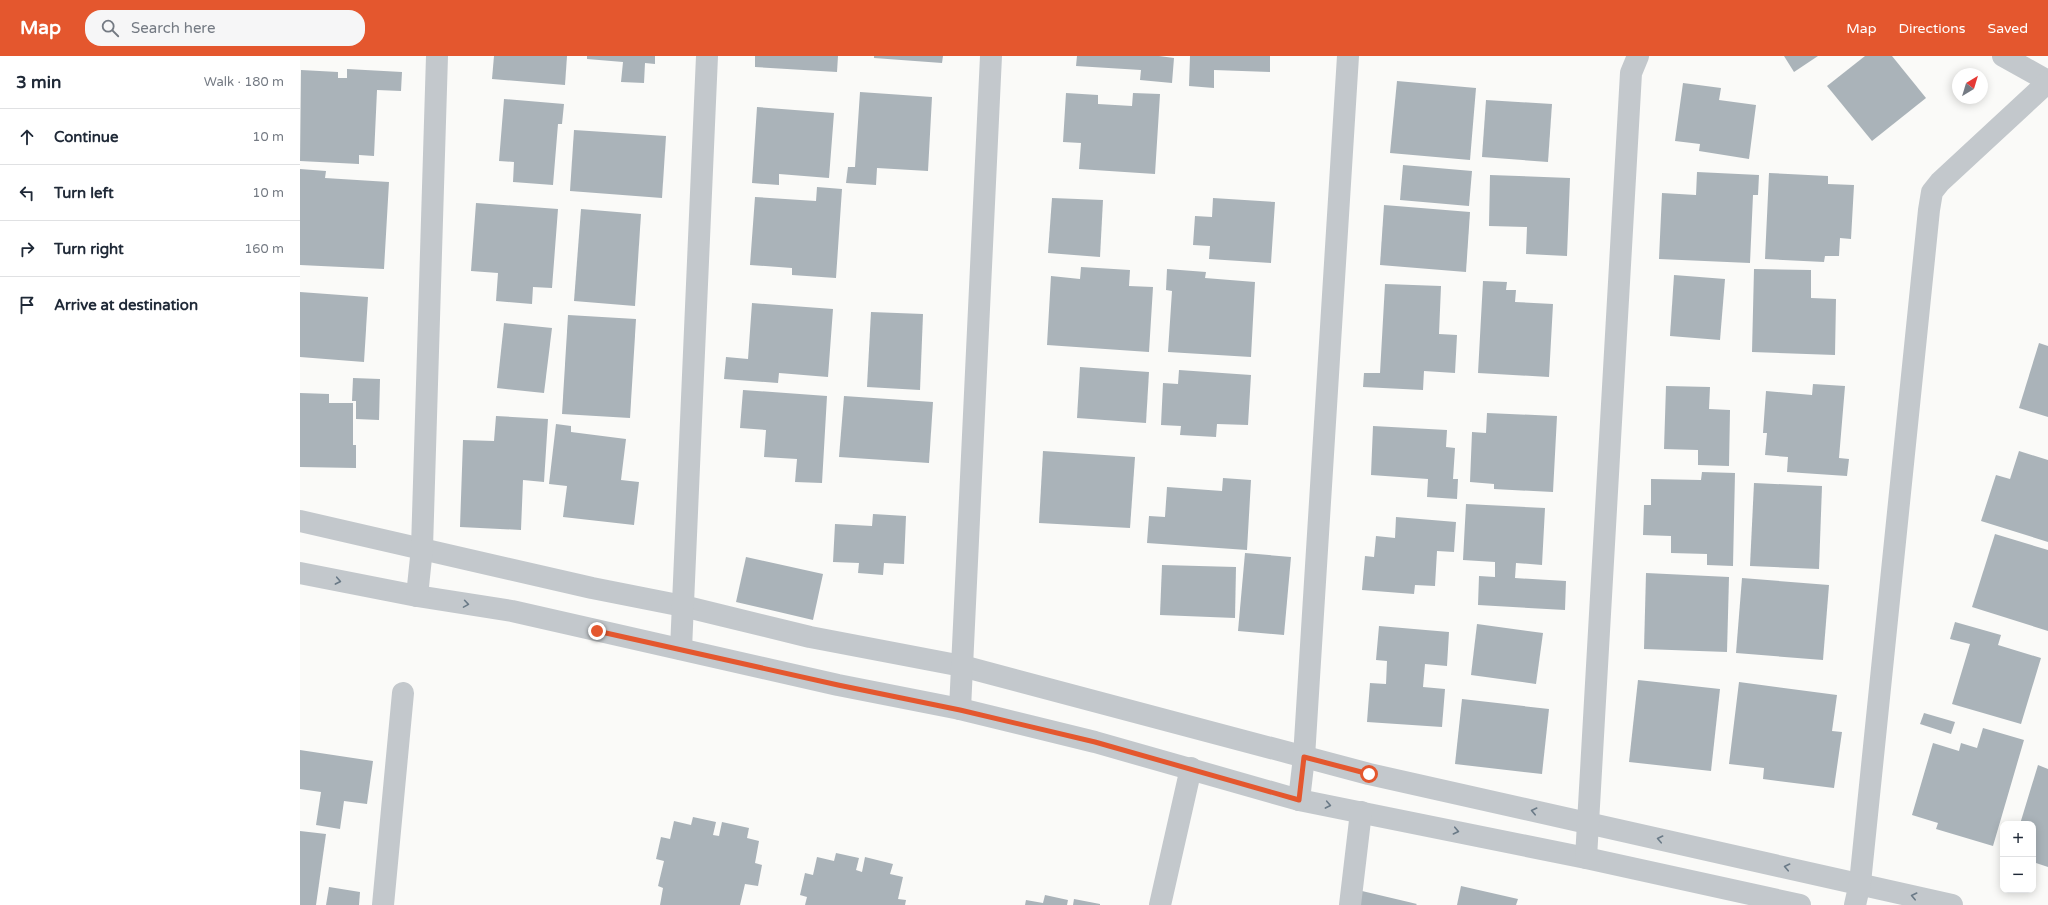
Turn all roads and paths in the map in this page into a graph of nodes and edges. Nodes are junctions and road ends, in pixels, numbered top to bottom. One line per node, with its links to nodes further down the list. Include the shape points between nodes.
1 (437, 56): 9 (street)
2 (706, 56): 12 (street)
3 (991, 56): 14 (street)
4 (1348, 56): 17 (street)
5 (1638, 56): 21 (street, via 1631,73)
6 (2003, 56): 7 (street)
7 (2048, 81): 23 (street, via 1932,192 1928,210)
8 (300, 521): 9 (street)
9 (422, 548): 11 (street); 12 (street, via 592,588)
10 (300, 573): 11 (street, one-way to 11)
11 (417, 596): 13 (street, one-way to 13, via 512,611)
12 (683, 606): 13 (street); 14 (street, via 810,637)
13 (681, 648): 16 (street, via 838,685)
14 (962, 666): 16 (street); 17 (street)
15 (403, 693): 24 (street)
16 (960, 710): 18 (street)
17 (1304, 757): 19 (street); 21 (street, one-way to 17)
18 (1191, 768): 19 (street); 25 (street)
19 (1299, 800): 20 (street, one-way to 20)
20 (1361, 812): 22 (street, one-way to 22); 26 (street)
21 (1587, 823): 22 (street); 23 (street, one-way to 21)
22 (1586, 858): 27 (street)
23 (1860, 883): 28 (street); 29 (street, one-way to 23)
24 (384, 905)
25 (1160, 905)
26 (1350, 905)
27 (1800, 905)
28 (1855, 905)
29 (1952, 905)

